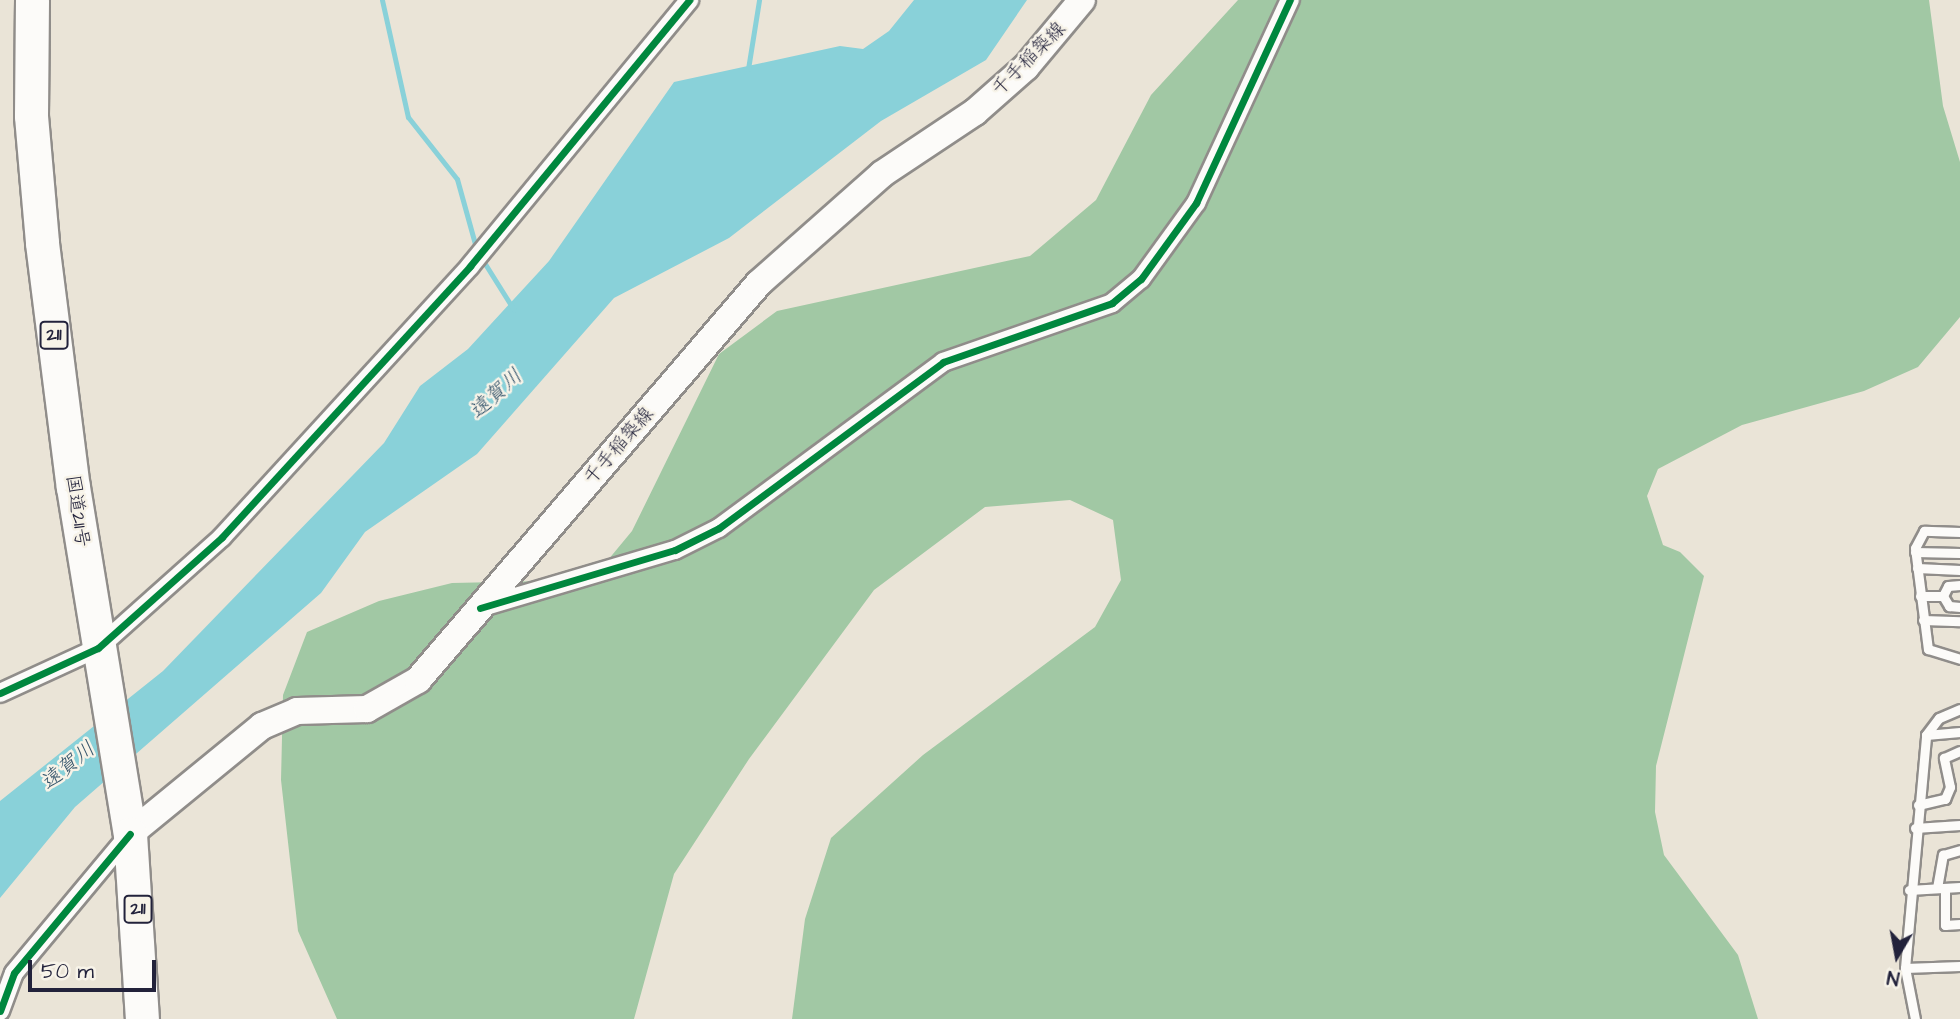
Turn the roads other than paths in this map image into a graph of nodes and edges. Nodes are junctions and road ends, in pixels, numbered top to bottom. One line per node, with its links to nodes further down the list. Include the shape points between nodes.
1 (32, 0): 17 (highway, 国道211号 / 211, via 31,116 42,243)
2 (689, 0): 17 (street, via 470,266 293,464)
3 (1082, 0): 14 (main road, 千手稲築線, via 1026,67 975,112 882,174 759,283)
4 (1290, 0): 14 (street, via 1196,203 1141,279 1112,303 943,362 719,528 675,550)
5 (1960, 532): 6 (lane, via 1924,531)
6 (1915, 552): 7 (lane); 8 (lane)
7 (1960, 553)
8 (1917, 568): 9 (lane); 11 (lane)
9 (1960, 570)
10 (1960, 585): 12 (lane, via 1948,586)
11 (1920, 596): 12 (lane); 15 (lane)
12 (1943, 596): 13 (lane, via 1949,606)
13 (1960, 607)
14 (480, 608): 27 (main road, 千手稲築線, via 418,680 393,699 367,709 297,711 262,726)
15 (1923, 620): 16 (lane); 18 (lane, via 1928,649)
16 (1960, 621)
17 (100, 658): 19 (street); 27 (highway, 国道211号 / 211)
18 (1960, 659)
19 (0, 693)
20 (1960, 709): 22 (lane, via 1939,718)
21 (1960, 733): 22 (lane)
22 (1926, 735): 24 (lane)
23 (1960, 751): 24 (lane, via 1944,758 1950,787 1945,799)
24 (1918, 805): 26 (lane)
25 (1960, 825): 26 (lane)
26 (1916, 828): 31 (lane)
27 (131, 834): 35 (street, via 14,973); 36 (highway, 国道211号 / 211)
28 (1960, 850): 30 (lane, via 1942,855)
29 (1960, 887): 30 (lane)
30 (1941, 888): 31 (lane); 32 (lane, via 1945,925)
31 (1909, 890): 34 (lane)
32 (1960, 924)
33 (1960, 965): 34 (lane)
34 (1905, 968): 37 (lane)
35 (0, 1011)
36 (142, 1019)
37 (1915, 1019)

